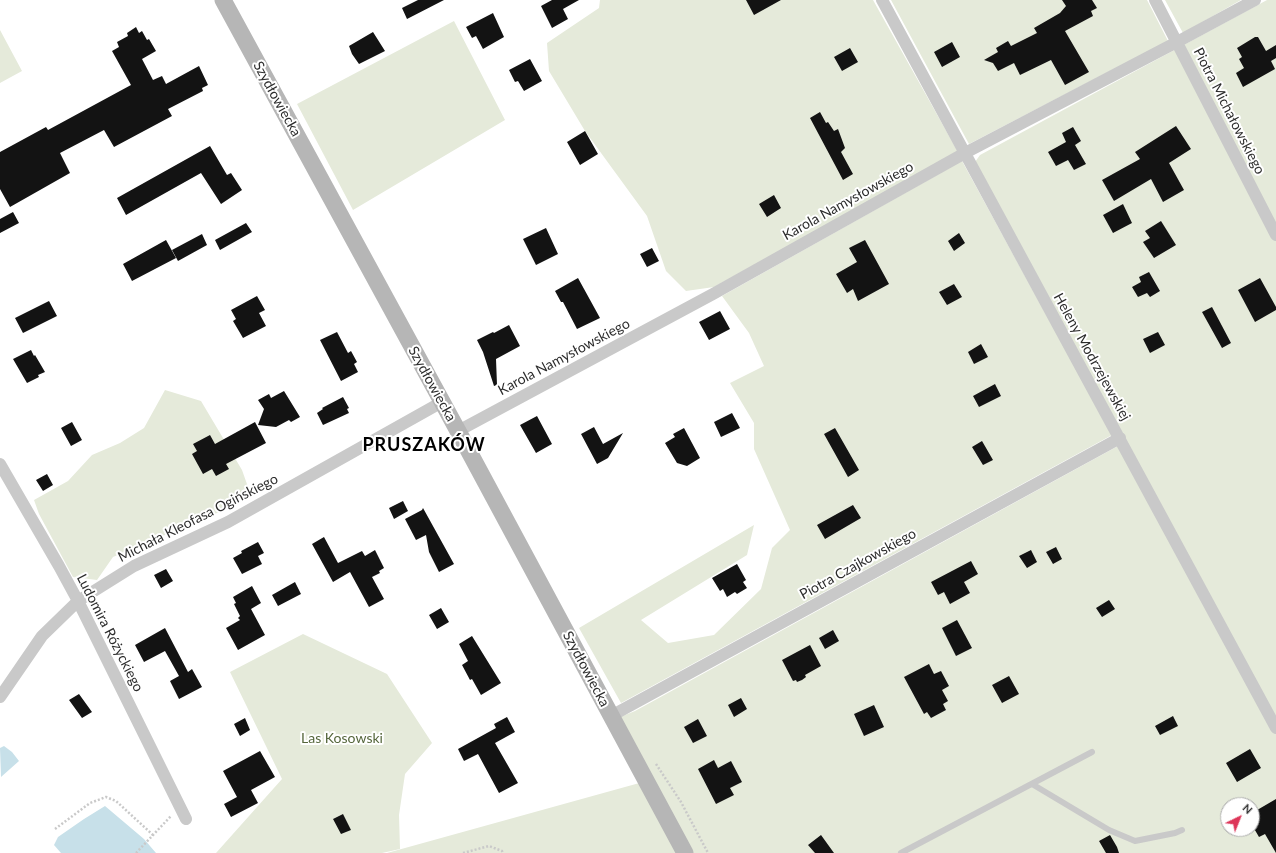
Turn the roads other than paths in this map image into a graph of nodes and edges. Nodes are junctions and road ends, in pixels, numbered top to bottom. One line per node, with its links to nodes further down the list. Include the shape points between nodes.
1 (223, 0): 8 (street, Szydłowiecka)
2 (882, 0): 6 (street, Heleny Modrzejewskiej)
3 (1155, 0): 5 (street, Piotra Michałowskiego)
4 (1255, 0): 5 (street, Karola Namysłowskiego)
5 (1177, 42): 6 (street, Karola Namysłowskiego); 7 (street, Piotra Michałowskiego)
6 (965, 153): 9 (street, Karola Namysłowskiego, via 706,298); 10 (street, Heleny Modrzejewskiej)
7 (1276, 235)
8 (442, 402): 9 (street, Szydłowiecka); 12 (street, Michała Kleofasa Ogińskiego, via 228,522 134,566)
9 (458, 431): 14 (street, Szydłowiecka)
10 (1120, 438): 14 (street, Piotra Czajkowskiego); 15 (street, Heleny Modrzejewskiej)
11 (0, 464): 12 (street, Ludomira Różyckiego)
12 (78, 601): 13 (street, Michała Kleofasa Ogińskiego, via 42,636); 18 (street, Ludomira Różyckiego)
13 (0, 697)
14 (612, 716): 20 (street, Szydłowiecka)
15 (1276, 728)
16 (1092, 752): 17 (lane)
17 (1032, 784): 19 (lane, via 1109,830 1135,841); 21 (lane)
18 (186, 819)
19 (1182, 830)
20 (685, 853)
21 (901, 853)

